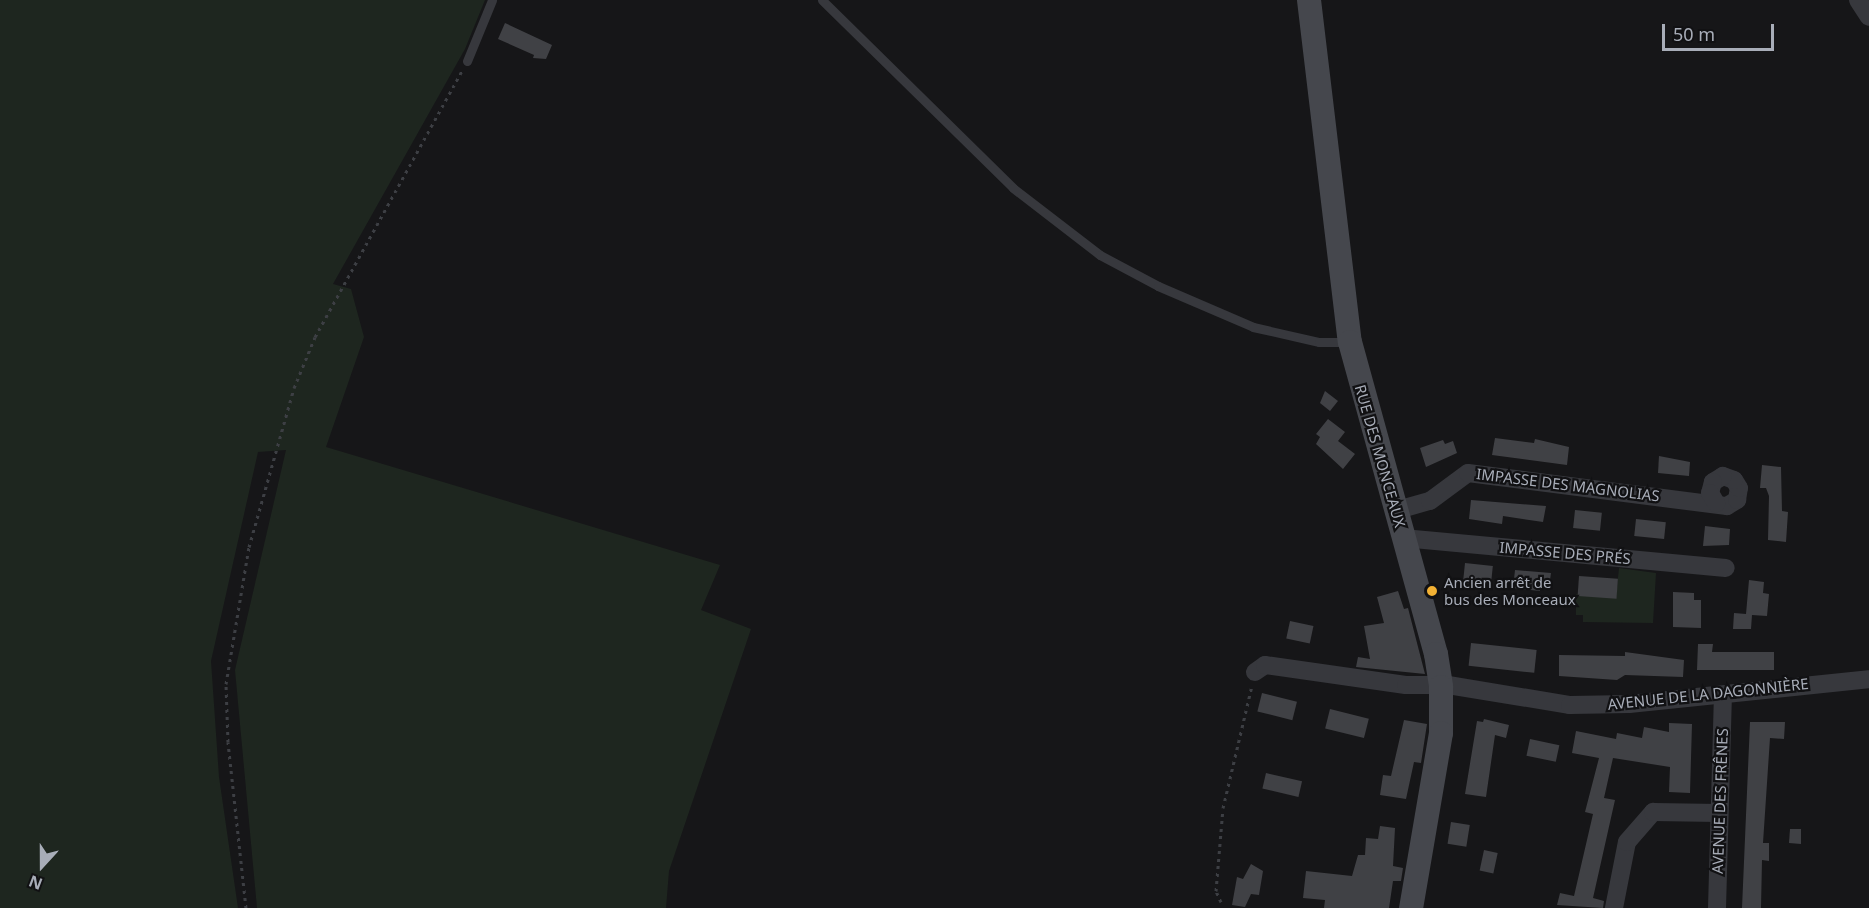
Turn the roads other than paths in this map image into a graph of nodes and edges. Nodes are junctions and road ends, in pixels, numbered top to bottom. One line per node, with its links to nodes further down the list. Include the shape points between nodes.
1 (492, 0): 6 (lane)
2 (822, 0): 7 (lane, via 1013,188 1100,255 1158,286 1253,327 1319,342)
3 (1309, 0): 7 (main road, RUE DES MONCEAUX)
4 (1858, 0): 5 (street)
5 (1869, 17)
6 (467, 61)
7 (1350, 342): 9 (main road, RUE DES MONCEAUX)
8 (1716, 503): 9 (street, IMPASSE DES MAGNOLIAS, via 1468,473 1430,501)
9 (1394, 511): 10 (main road, RUE DES MONCEAUX)
10 (1403, 538): 11 (street, IMPASSE DES PRÉS); 14 (main road, RUE DES MONCEAUX, via 1436,654)
11 (1726, 568)
12 (1255, 672): 14 (street, AVENUE DE LA DAGONNIÈRE, via 1265,665)
13 (1869, 679): 15 (street, AVENUE DE LA DAGONNIÈRE)
14 (1441, 687): 15 (street, AVENUE DE LA DAGONNIÈRE, via 1570,705 1629,704); 17 (main road, RUE DES MONCEAUX, via 1441,733)
15 (1723, 694): 16 (street, AVENUE DES FRÊNES)
16 (1719, 813): 18 (street, via 1653,812 1627,842); 19 (street, AVENUE DES FRÊNES)
17 (1410, 908)
18 (1614, 908)
19 (1717, 908)

